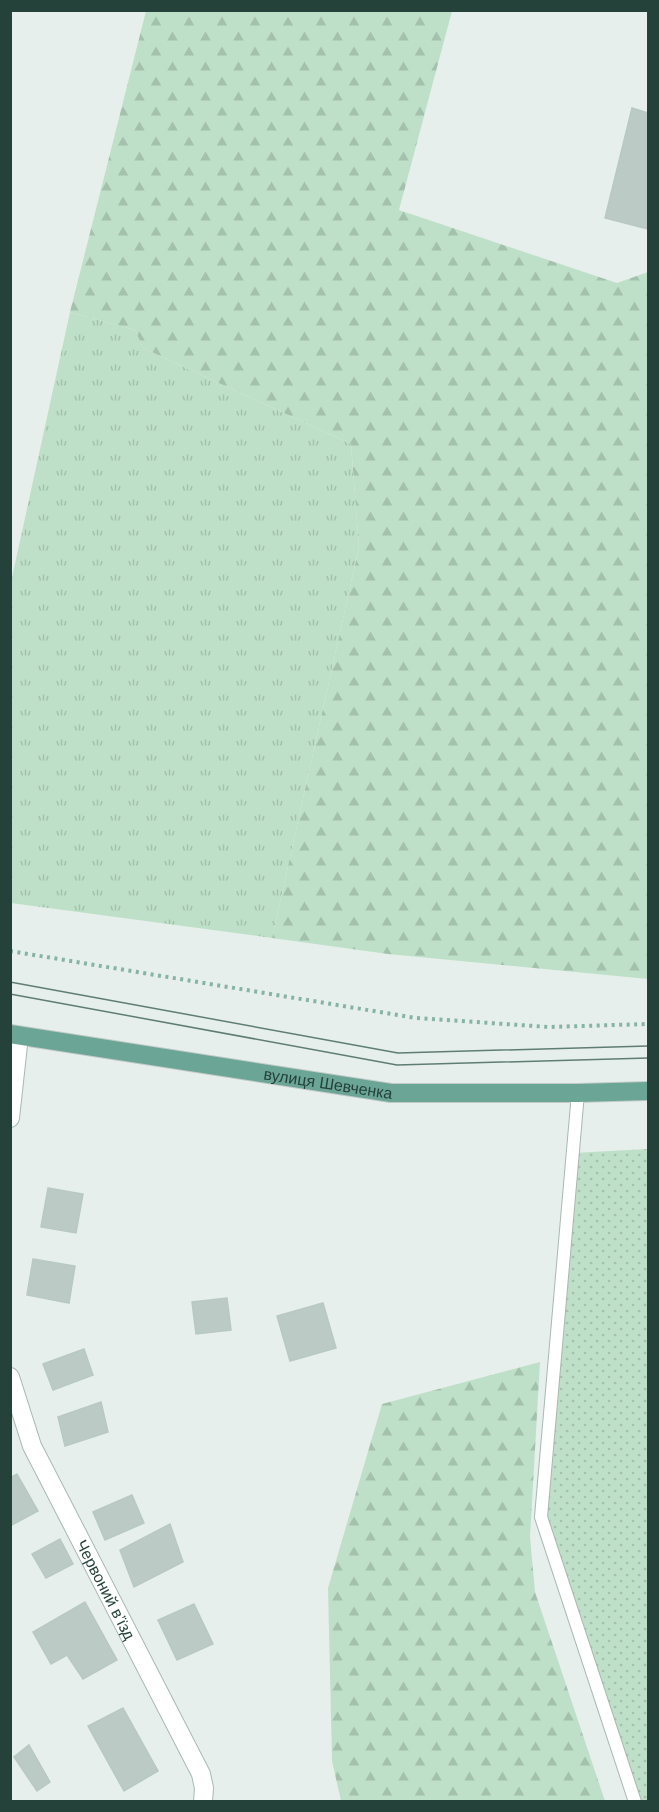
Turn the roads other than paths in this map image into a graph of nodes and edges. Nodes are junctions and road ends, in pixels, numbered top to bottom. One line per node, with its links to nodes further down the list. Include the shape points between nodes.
1 (15, 1035): 3 (main road, вулиця Шевченка, via 391,1094); 4 (street)
2 (648, 1091): 3 (main road, вулиця Шевченка)
3 (578, 1093): 7 (lane, via 542,1517)
4 (10, 1118)
5 (10, 1377): 6 (street, Червоний в’їзд, via 32,1446 201,1774)
6 (203, 1802)
7 (635, 1802)

